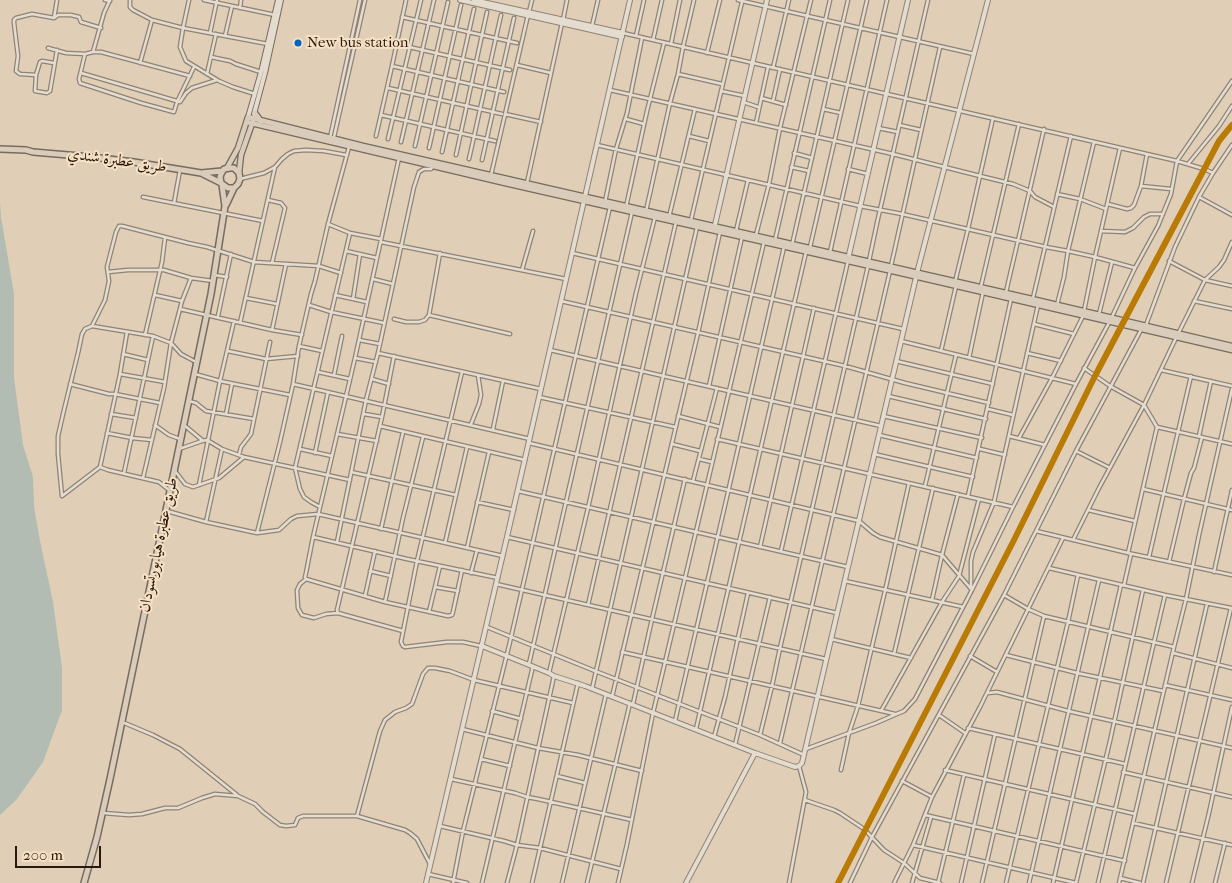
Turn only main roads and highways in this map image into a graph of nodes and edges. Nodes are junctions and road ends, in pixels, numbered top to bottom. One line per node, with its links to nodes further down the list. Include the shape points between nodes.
1 (251, 120): 2 (main road); 2 (main road); 5 (main road); 7 (main road, via 241,156)
2 (262, 123): 4 (main road); 4 (main road)
3 (0, 150): 6 (highway, طريق عطبرة شندي, via 92,157)
4 (433, 164): 10 (main road); 10 (main road)
5 (225, 170): 6 (highway); 7 (highway, via 234,168); 8 (highway, via 220,177)
6 (201, 173): 8 (highway)
7 (240, 176): 9 (highway)
8 (222, 184): 9 (highway); 11 (highway)
9 (234, 188): 11 (highway)
10 (585, 199): 12 (main road); 12 (main road)
11 (225, 206): 20 (highway, طريق عطبرة هيا بورتسودان, via 207,315 167,510)
12 (714, 229): 13 (main road)
13 (721, 230): 14 (main road); 14 (main road)
14 (808, 250): 15 (main road); 15 (main road)
15 (848, 260): 16 (main road)
16 (982, 290): 17 (main road); 17 (main road)
17 (1083, 313): 18 (main road); 18 (main road)
18 (1110, 320): 19 (main road)
19 (1232, 348)
20 (84, 883)

